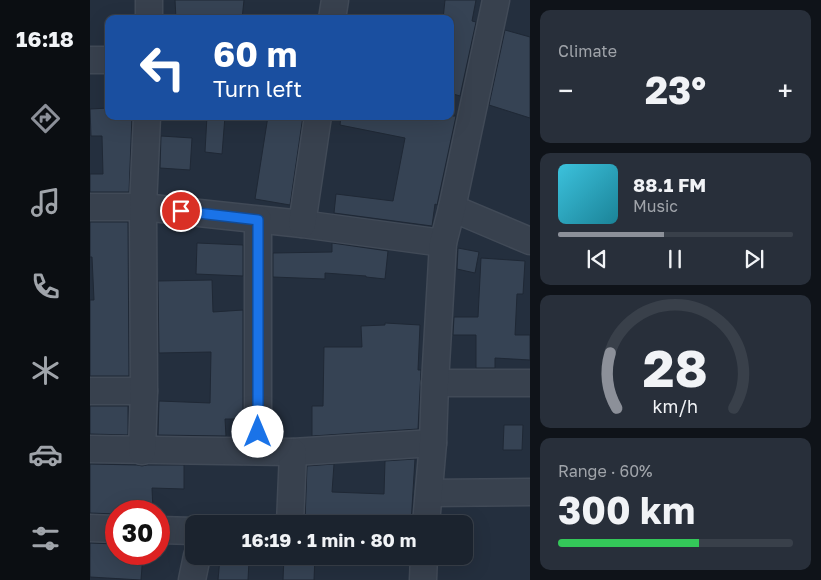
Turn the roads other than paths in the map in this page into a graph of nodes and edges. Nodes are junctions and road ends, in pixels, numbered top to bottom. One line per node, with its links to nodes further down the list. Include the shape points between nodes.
1 (149, 0): 4 (street)
2 (334, 0): 5 (street)
3 (496, 0): 12 (street)
4 (150, 15)
5 (332, 15)
6 (90, 60): 7 (street)
7 (105, 60)
8 (147, 120): 11 (street)
9 (317, 120): 14 (street)
10 (90, 207): 11 (street)
11 (143, 207): 13 (street); 20 (street)
12 (452, 208): 15 (street); 16 (street)
13 (258, 220): 14 (street); 24 (street)
14 (302, 224): 16 (street)
15 (530, 241)
16 (443, 242): 17 (street)
17 (435, 383): 18 (street); 21 (street)
18 (530, 383)
19 (90, 390): 20 (street)
20 (144, 391): 23 (street)
21 (433, 444): 25 (street); 27 (street)
22 (90, 449): 23 (street)
23 (142, 451): 24 (street)
24 (258, 451): 25 (street)
25 (293, 452): 28 (street)
26 (530, 492): 27 (street)
27 (429, 493): 29 (street)
28 (290, 515)
29 (427, 515)
30 (90, 528): 31 (street)
31 (105, 529)
32 (170, 530): 33 (street)
33 (185, 531)
34 (195, 565): 36 (street)
35 (424, 565): 37 (street)
36 (192, 580)
37 (423, 580)

